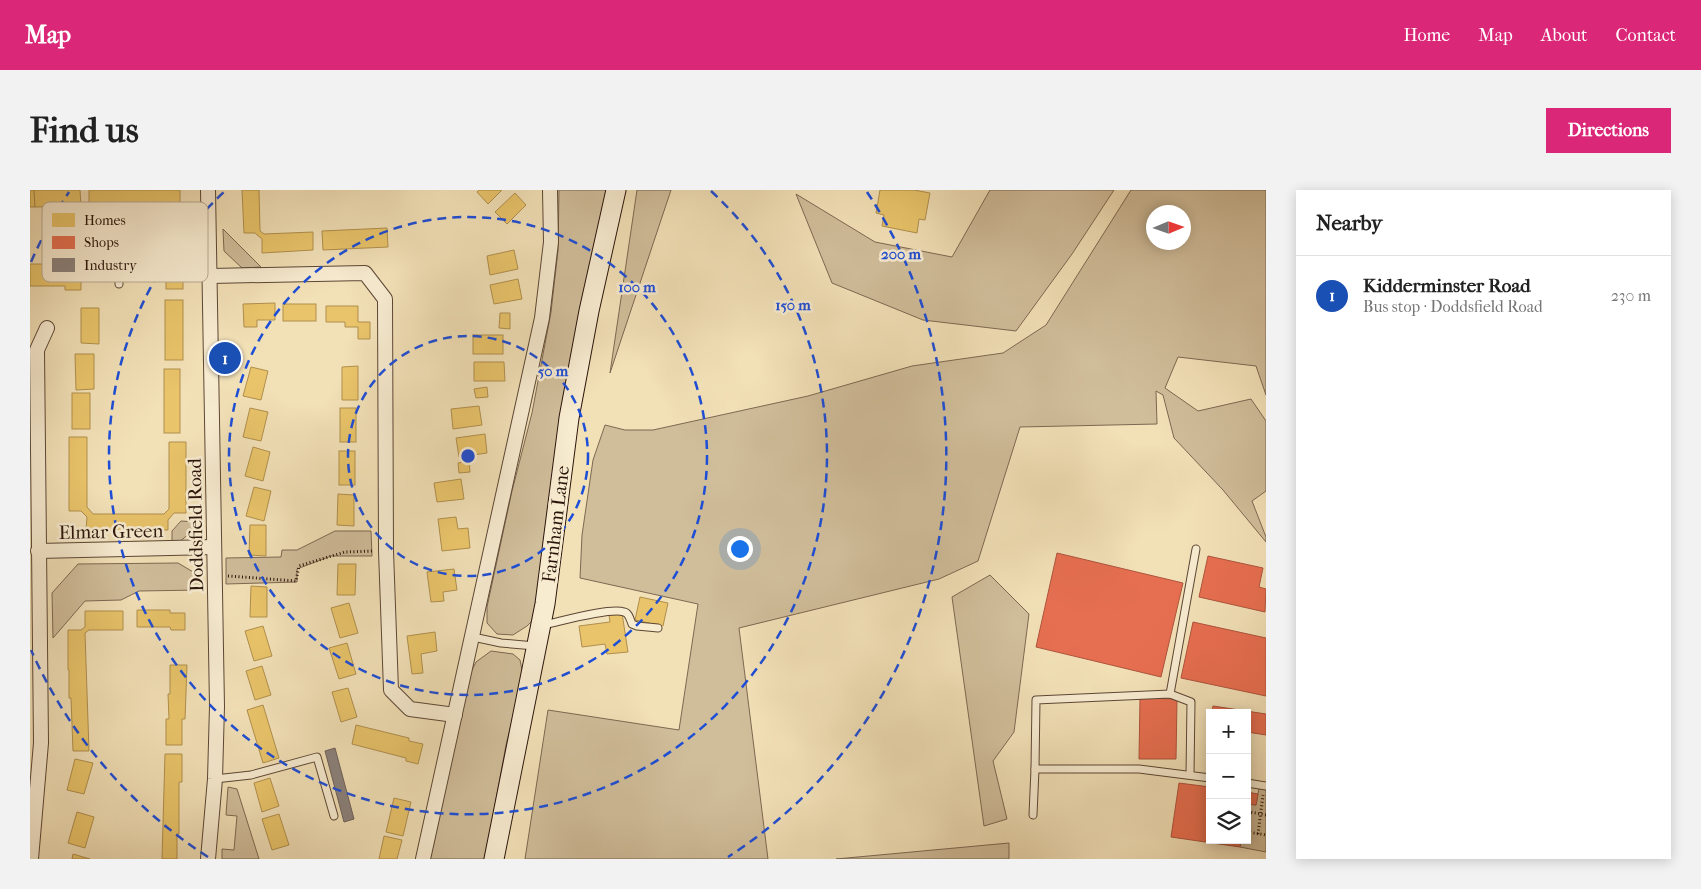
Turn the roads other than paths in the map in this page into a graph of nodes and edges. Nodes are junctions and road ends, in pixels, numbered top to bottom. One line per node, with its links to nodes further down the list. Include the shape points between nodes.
1 (208, 190): 4 (street, Doddsfield Road)
2 (550, 190): 13 (street, via 551,242 542,318)
3 (616, 190): 11 (street, Farnham Lane, via 569,418)
4 (209, 244): 5 (street, Doddsfield Road)
5 (211, 276): 8 (street, Doddsfield Road); 17 (street, via 365,273 385,300 386,551 391,690 410,709)
6 (47, 328): 7 (street, via 37,350)
7 (34, 478): 10 (street)
8 (214, 547): 10 (street, Elmar Green); 21 (street, Doddsfield Road)
9 (1196, 549): 15 (lane)
10 (38, 551): 16 (street)
11 (540, 626): 12 (lane, via 617,611 629,615 632,624); 14 (street, Farnham Lane)
12 (658, 628)
13 (472, 637): 14 (lane); 17 (street)
14 (535, 646): 29 (street, Farnham Lane)
15 (1170, 694): 18 (lane, via 1036,700); 19 (lane, via 1191,702)
16 (35, 699): 26 (street, via 41,743)
17 (454, 715): 28 (street)
18 (1035, 769): 19 (lane, via 1140,769); 24 (lane)
19 (1190, 775): 20 (lane)
20 (1206, 777)
21 (215, 778): 25 (lane, via 251,776 316,757); 27 (street, Doddsfield Road)
22 (1251, 784): 23 (lane)
23 (1266, 786)
24 (1033, 815)
25 (334, 816)
26 (31, 859)
27 (208, 859)
28 (423, 859)
29 (494, 859)

